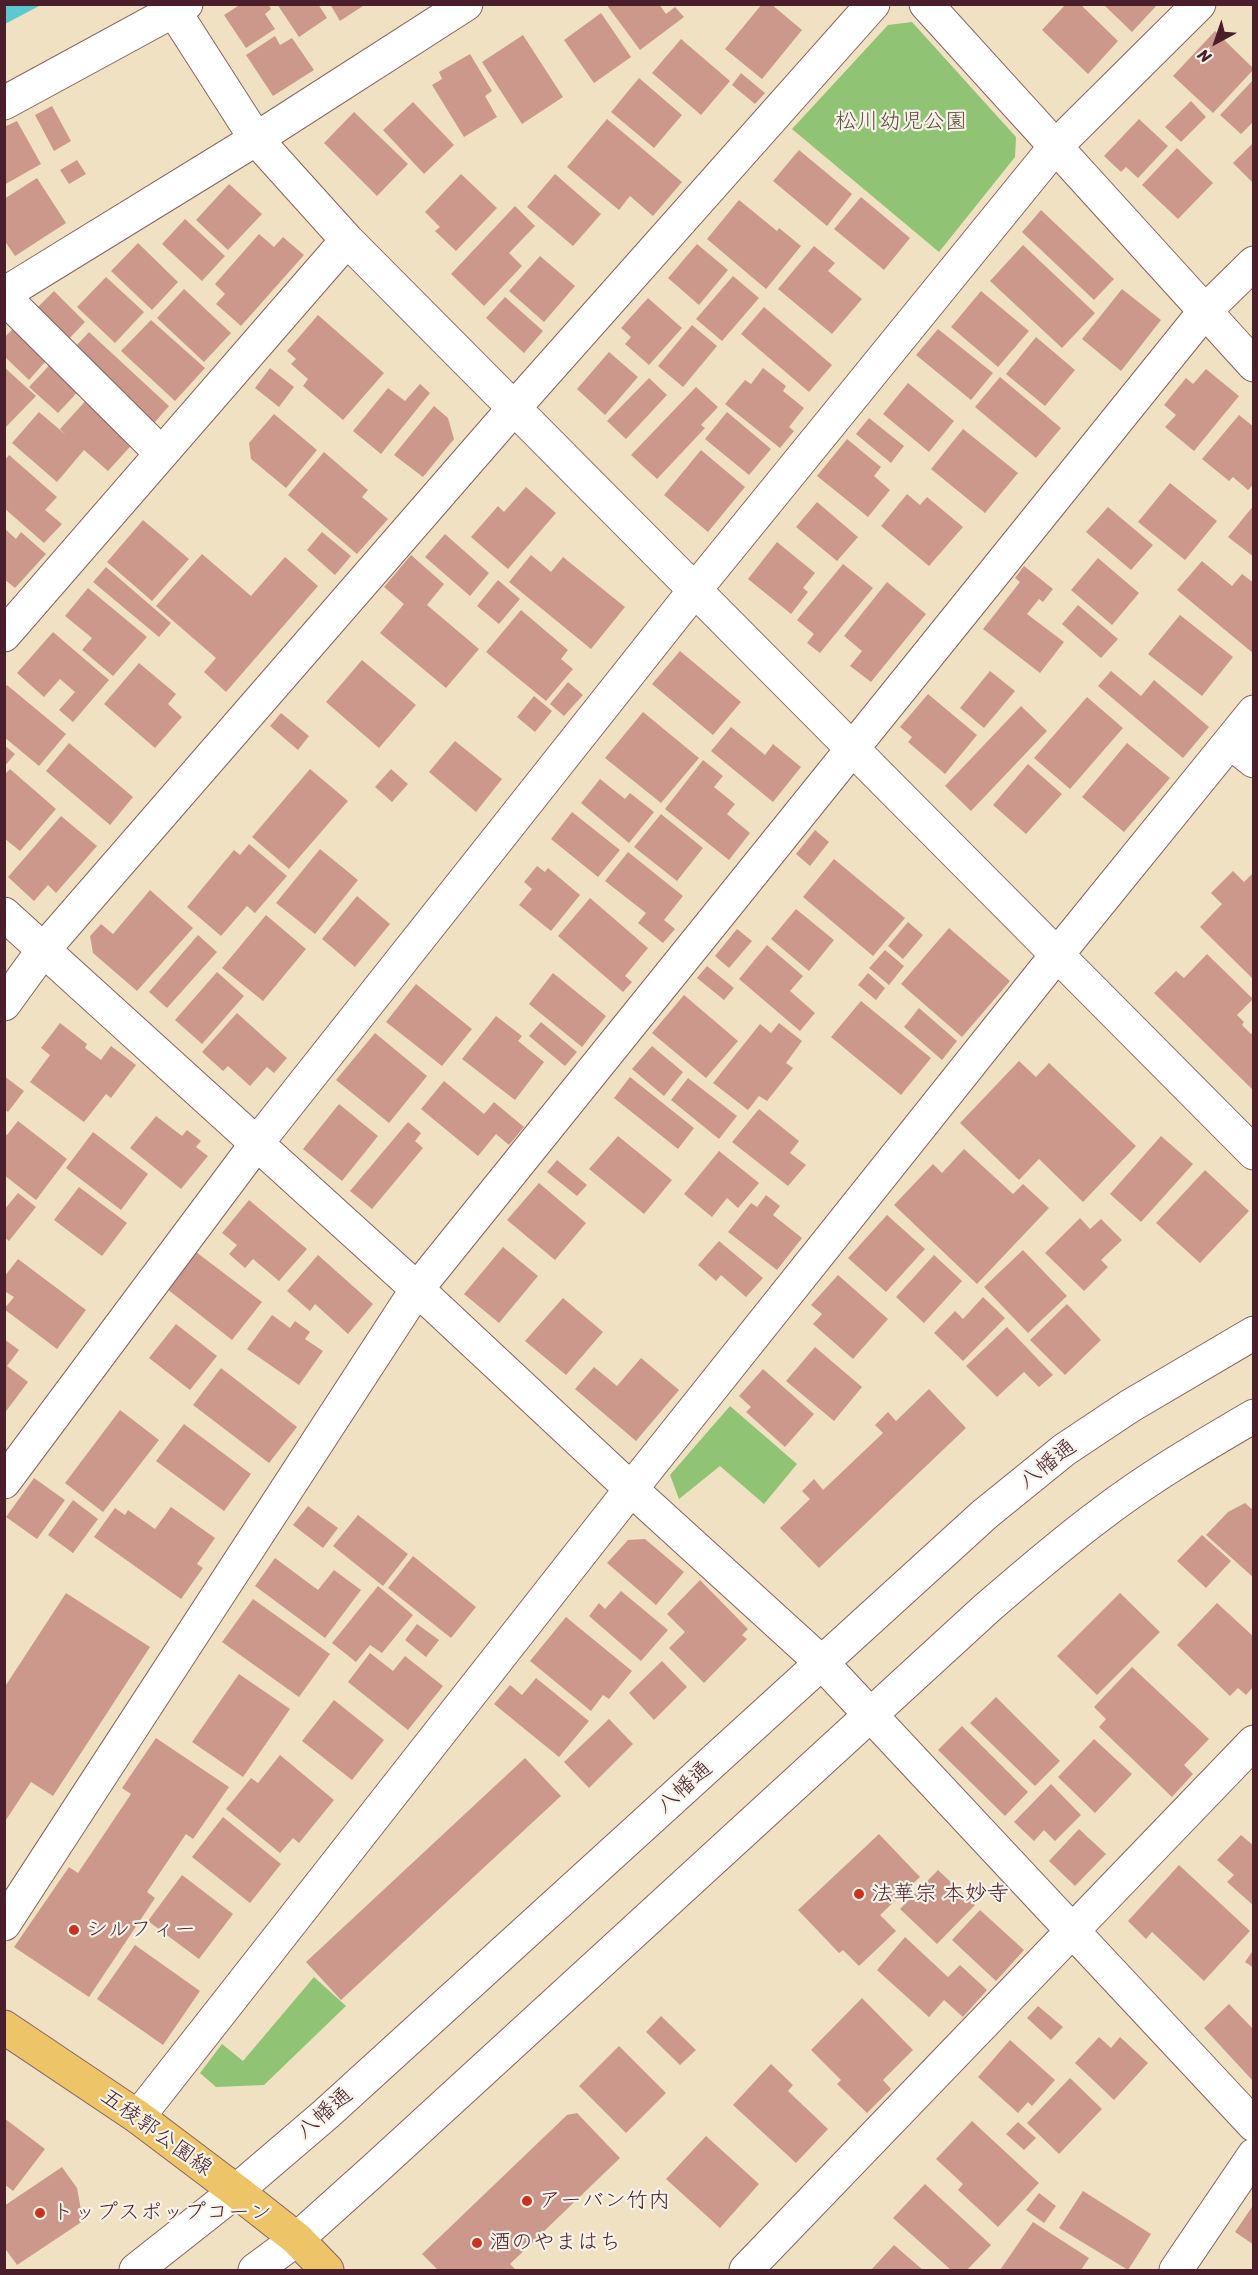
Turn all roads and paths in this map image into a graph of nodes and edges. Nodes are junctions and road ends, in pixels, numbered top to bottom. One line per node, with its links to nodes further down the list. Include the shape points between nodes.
1 (466, 4): 7 (street)
2 (873, 4): 14 (street)
3 (926, 4): 8 (street)
4 (1199, 4): 8 (street)
5 (180, 8): 6 (street); 7 (street)
6 (4, 103)
7 (256, 139): 9 (street); 11 (street)
8 (1055, 147): 12 (street); 16 (street)
9 (347, 240): 14 (street); 15 (street)
10 (1254, 264): 12 (street)
11 (4, 296): 15 (street)
12 (1204, 311): 13 (street); 19 (street)
13 (1254, 365)
14 (514, 408): 16 (street); 22 (street)
15 (161, 453): 17 (street)
16 (694, 591): 19 (street); 25 (street)
17 (4, 635)
18 (1254, 712): 20 (street)
19 (851, 750): 23 (street); 27 (street)
20 (1242, 751): 23 (street)
21 (4, 914): 22 (street)
22 (44, 949): 24 (street); 25 (street)
23 (1056, 956): 26 (street); 31 (street)
24 (4, 1004)
25 (257, 1143): 27 (street); 30 (street)
26 (1254, 1153)
27 (417, 1289): 31 (street); 35 (street)
28 (1254, 1333): 32 (street, 八幡通, via 1064,1450 985,1514)
29 (1254, 1416): 33 (street, via 1100,1514 987,1608)
30 (4, 1482)
31 (631, 1489): 32 (street); 38 (street)
32 (822, 1663): 33 (street); 41 (street, 八幡通, via 335,2106)
33 (872, 1716): 36 (street); 42 (street)
34 (1254, 1742): 36 (street)
35 (4, 1924)
36 (1073, 1931): 39 (street); 46 (street)
37 (4, 2027): 38 (main road, 五稜郭公園線)
38 (138, 2117): 41 (main road, 五稜郭公園線)
39 (1254, 2125)
40 (1254, 2155): 47 (street)
41 (236, 2191): 42 (main road, 五稜郭公園線); 43 (street, 八幡通)
42 (297, 2239): 44 (street); 45 (main road, 五稜郭公園線)
43 (136, 2271)
44 (255, 2271)
45 (327, 2271)
46 (746, 2271)
47 (1176, 2271)

